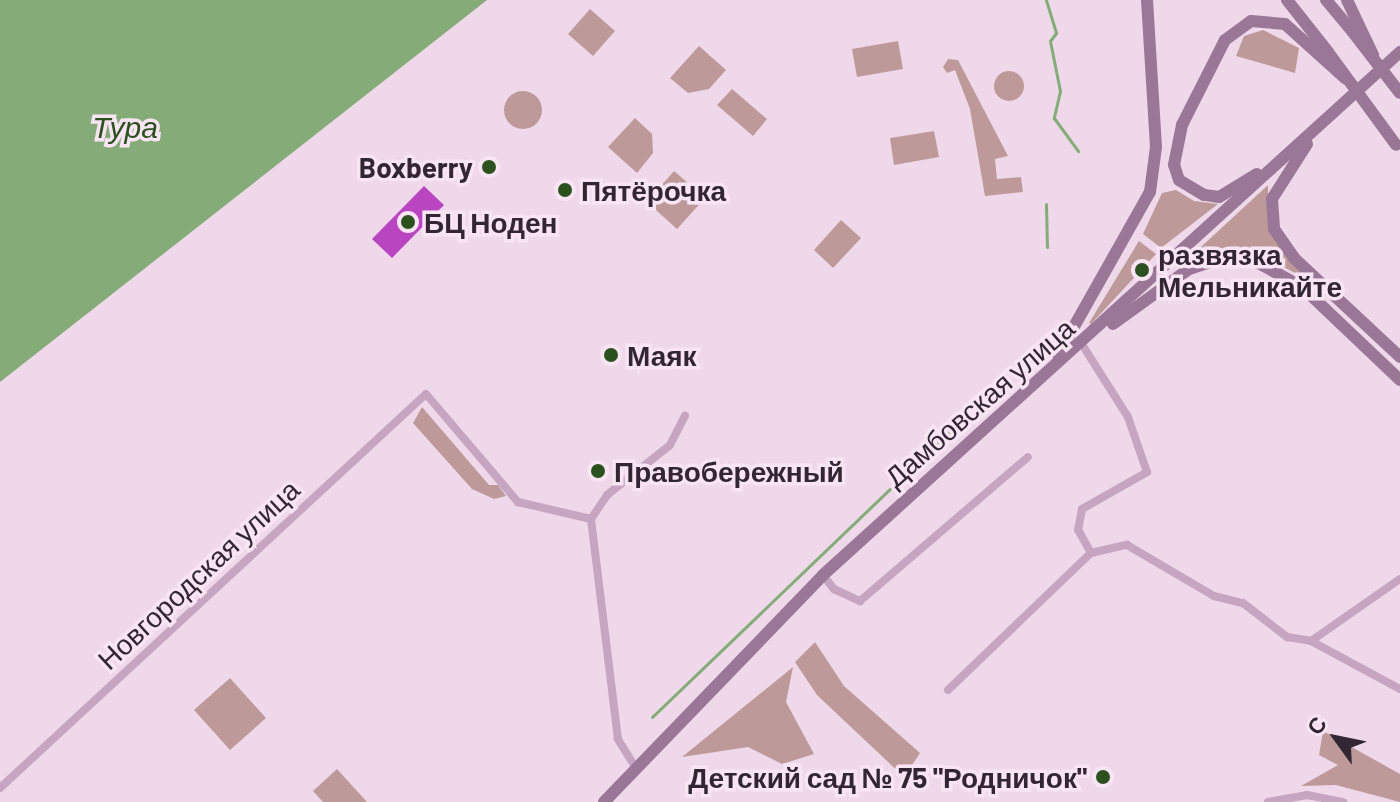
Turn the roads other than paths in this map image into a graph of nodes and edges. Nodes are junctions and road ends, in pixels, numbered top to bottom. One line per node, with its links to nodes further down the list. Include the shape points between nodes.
1 (1287, 0): 7 (main road)
2 (1326, 0): 5 (main road)
3 (1347, 0): 5 (main road)
4 (1147, 6): 15 (main road, via 1156,147 1150,192 1088,310)
5 (1356, 27): 8 (main road, bridge)
6 (1400, 52): 9 (main road, Дамбовская улица)
7 (1325, 56): 10 (main road, bridge); 11 (main road, via 1285,24 1268,20 1238,28 1225,40 1182,125 1174,165 1189,189 1219,197)
8 (1400, 93)
9 (1314, 131): 11 (main road, Дамбовская улица); 14 (main road, via 1272,199 1274,229 1294,258)
10 (1398, 149)
11 (1287, 156): 12 (main road, Дамбовская улица)
12 (1098, 329): 13 (main road, Дамбовская улица); 16 (main road, via 1189,269 1217,260 1253,260 1302,287)
13 (1081, 343): 15 (main road, Дамбовская улица); 20 (street, via 1128,417 1147,472 1082,509 1078,530)
14 (1400, 357)
15 (1043, 373): 21 (main road, Дамбовская улица)
16 (1400, 380)
17 (685, 416): 19 (street, via 670,445 607,495)
18 (1028, 457): 21 (street, via 860,601 834,589)
19 (591, 519): 26 (street, via 618,739); 27 (street, Новгородская улица, via 518,502 426,394)
20 (1091, 553): 23 (street, via 1127,545 1214,596 1243,603 1287,637); 25 (street)
21 (823, 575): 26 (main road, Дамбовская улица, via 751,655)
22 (1400, 579): 23 (street)
23 (1311, 641): 24 (street)
24 (1400, 689)
25 (948, 690)
26 (634, 765): 28 (main road, Дамбовская улица)
27 (0, 788)
28 (604, 802)
29 (1268, 802): 30 (street, via 1307,795)
30 (1343, 802)

